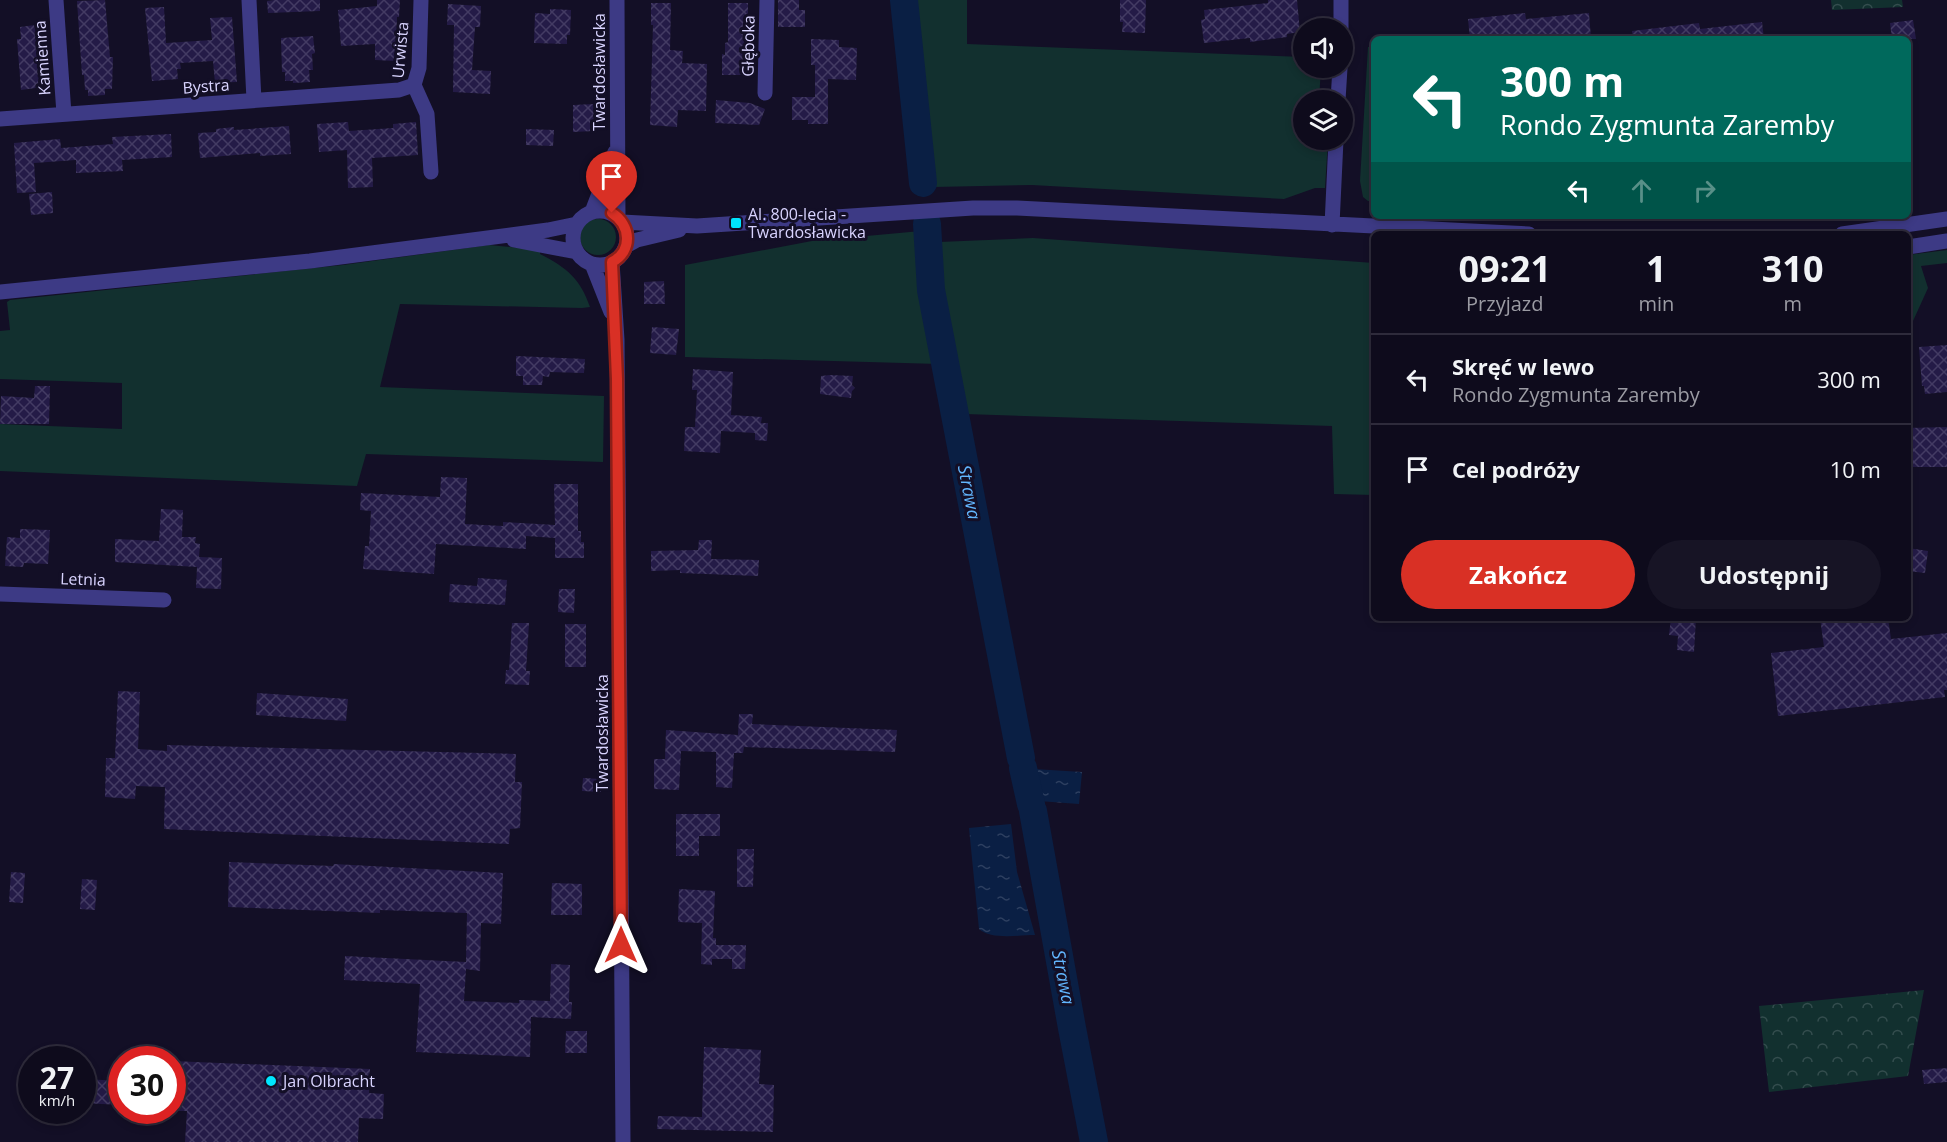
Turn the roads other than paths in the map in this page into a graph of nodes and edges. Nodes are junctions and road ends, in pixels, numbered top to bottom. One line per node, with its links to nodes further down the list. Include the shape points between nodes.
1 (56, 0): 11 (street, Kamienna)
2 (249, 0): 10 (street)
3 (422, 0): 8 (street, Urwista, via 419,69)
4 (617, 0): 13 (street, Twardosławicka)
5 (767, 0): 9 (street, Głęboka)
6 (1341, 0): 7 (street)
7 (1341, 18)
8 (414, 85): 10 (street, Bystra, via 399,90); 15 (street, Urwista, via 427,114)
9 (765, 93)
10 (254, 100): 11 (street, Bystra)
11 (64, 114): 12 (street, Bystra)
12 (0, 119)
13 (617, 144): 16 (street, Twardosławicka); 17 (street, Twardosławicka)
14 (1336, 150): 20 (street)
15 (430, 172)
16 (592, 212): 17 (street, via 606,211); 19 (street)
17 (620, 219): 21 (street); 28 (street, via 627,235)
18 (1947, 219): 25 (street)
19 (577, 224): 26 (street); 30 (street, via 573,236)
20 (1332, 225): 21 (street, via 973,208); 22 (street)
21 (697, 226): 28 (street)
22 (1436, 230): 23 (street); 24 (street)
23 (1444, 231)
24 (1459, 231)
25 (1863, 231)
26 (487, 237): 30 (street); 33 (street, via 310,261)
27 (1947, 241): 29 (street)
28 (626, 246): 31 (street)
29 (1911, 247)
30 (577, 252): 32 (street)
31 (612, 262): 32 (street); 34 (street, Twardosławicka)
32 (592, 264): 34 (street, Twardosławicka)
33 (0, 291)
34 (615, 324): 37 (street, Twardosławicka)
35 (0, 594): 36 (street, Letnia)
36 (164, 600)
37 (623, 1142)

